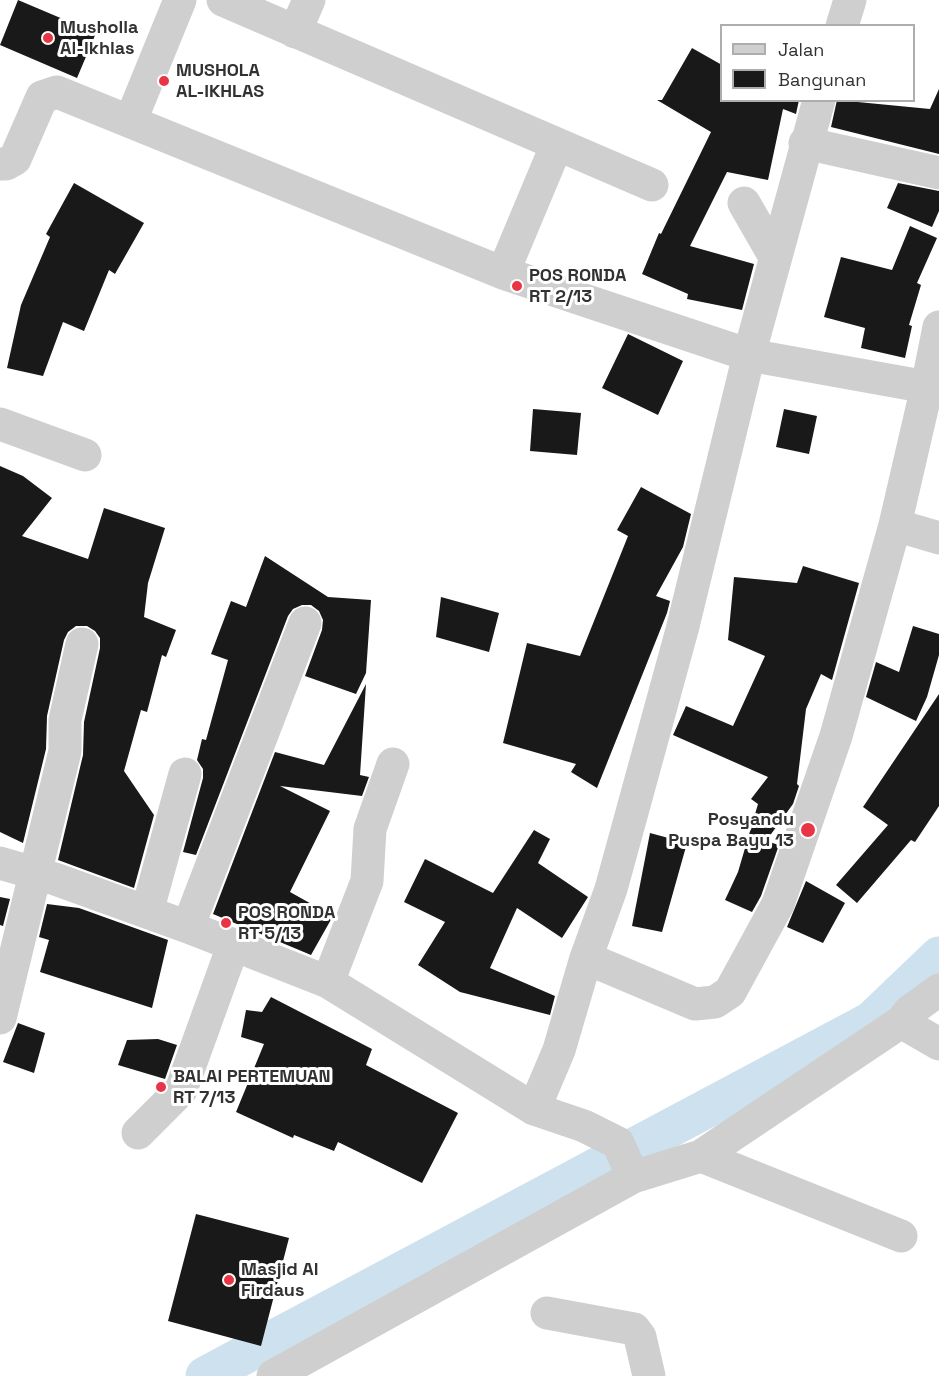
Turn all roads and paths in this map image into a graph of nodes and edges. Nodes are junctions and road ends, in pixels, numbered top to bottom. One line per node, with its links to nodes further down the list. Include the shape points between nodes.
1 (180, 0): 8 (street)
2 (223, 0): 6 (street)
3 (309, 0): 6 (street)
4 (850, 0): 5 (street)
5 (843, 24)
6 (295, 32): 10 (street)
7 (818, 102): 9 (street)
8 (131, 120): 11 (street, via 57,92 47,94 39,101 15,159); 16 (street)
9 (805, 143): 12 (street); 15 (street)
10 (557, 144): 13 (street); 16 (street)
11 (0, 164)
12 (939, 173)
13 (652, 185)
14 (744, 203): 15 (street)
15 (775, 257): 18 (street)
16 (504, 273): 18 (street)
17 (939, 327): 19 (street)
18 (749, 355): 19 (street); 33 (street, via 682,630 610,889)
19 (927, 387): 22 (street)
20 (0, 424): 21 (street)
21 (85, 455)
22 (895, 525): 23 (street); 33 (street, via 836,736 778,904 730,992 715,1002 695,1004)
23 (939, 538)
24 (305, 623): 31 (street)
25 (82, 644): 29 (street, via 65,720 65,751)
26 (393, 764): 34 (street, via 370,829 368,881)
27 (185, 774): 30 (street)
28 (0, 863): 29 (street)
29 (37, 874): 30 (street); 36 (street)
30 (147, 912): 31 (street)
31 (188, 927): 32 (street)
32 (233, 946): 34 (street); 40 (street, via 181,1090)
33 (586, 958): 39 (street, via 559,1050)
34 (328, 982): 39 (street)
35 (939, 990): 37 (street)
36 (0, 1018)
37 (901, 1022): 38 (street); 41 (street)
38 (939, 1044)
39 (534, 1109): 42 (street, via 584,1126)
40 (138, 1133)
41 (701, 1156): 42 (street); 43 (street)
42 (626, 1161): 45 (street)
43 (901, 1236)
44 (547, 1313): 46 (street, via 633,1329 640,1337)
45 (273, 1376)
46 (649, 1376)

